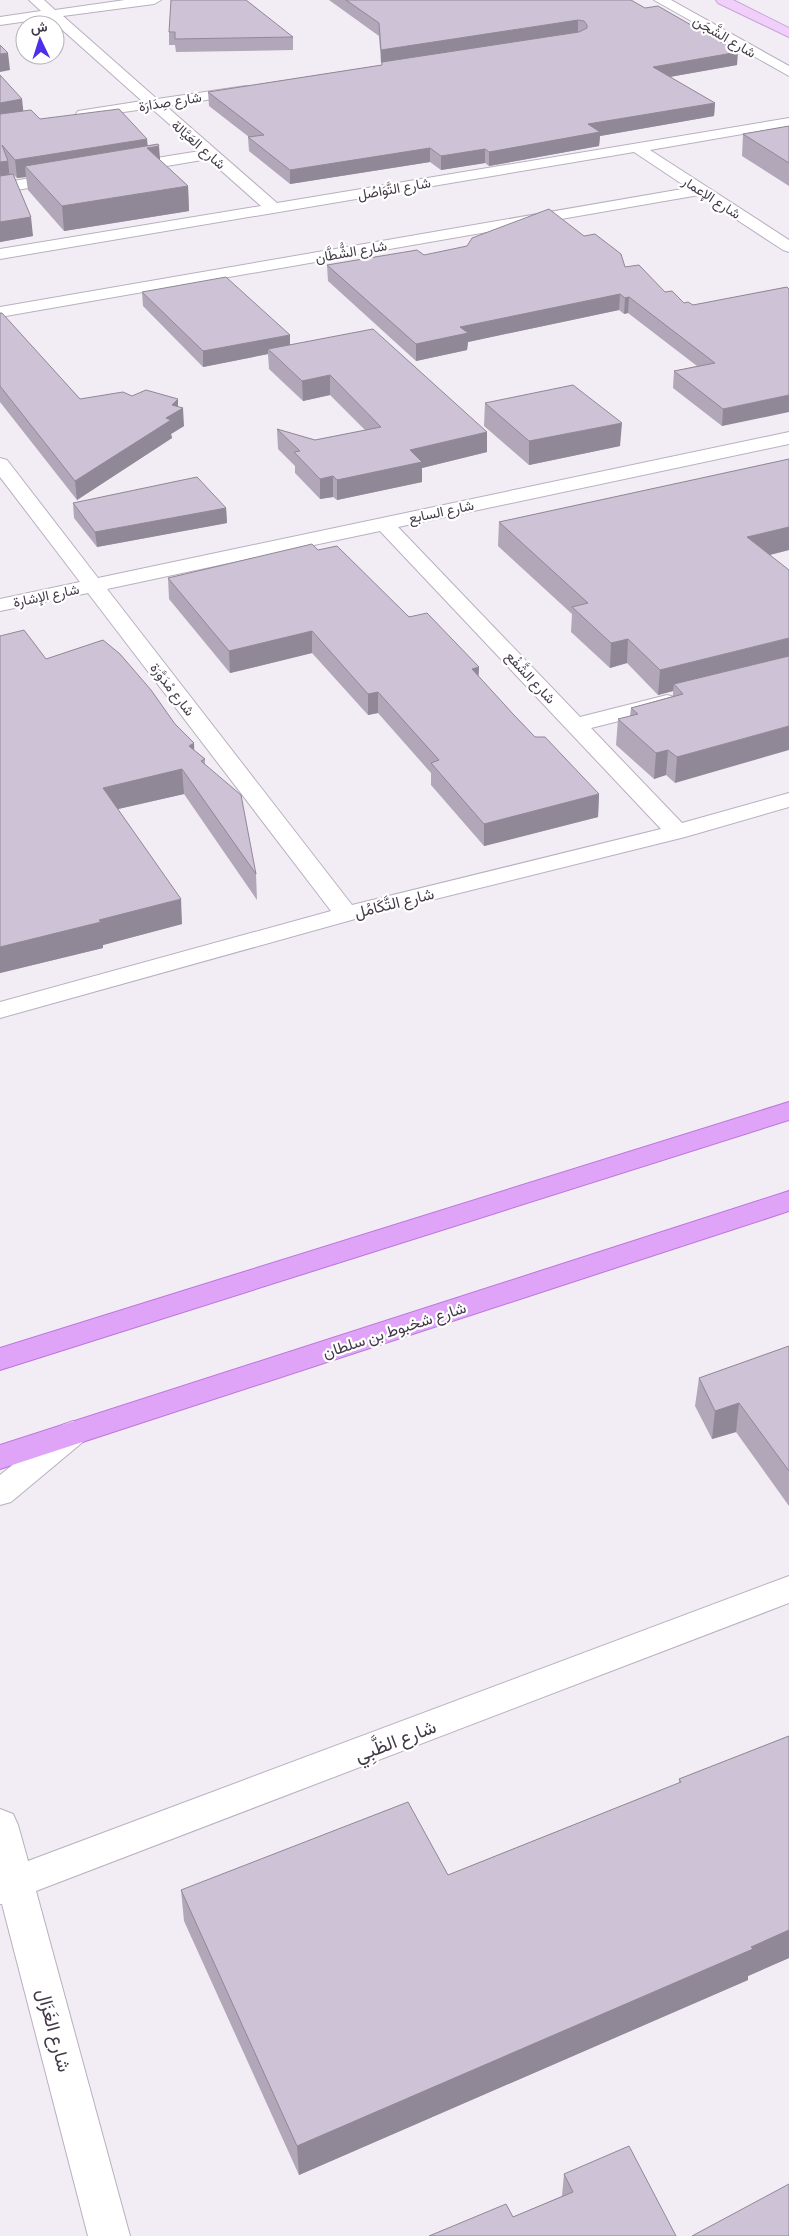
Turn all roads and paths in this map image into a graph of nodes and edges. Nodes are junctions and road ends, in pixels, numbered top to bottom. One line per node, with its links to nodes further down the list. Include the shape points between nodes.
1 (36, 0): 5 (street, شارع العَيَّالة)
2 (154, 0): 5 (street)
3 (661, 0): 8 (street, شارع الشَّجَن)
4 (723, 0): 7 (street)
5 (52, 14): 6 (street); 10 (street, شارع العَيَّالة)
6 (0, 21)
7 (789, 33)
8 (789, 72)
9 (260, 88): 10 (street, شارع صِدَارَة)
10 (153, 104): 11 (street, شارع صِدَارَة); 14 (street, شارع العَيَّالة)
11 (67, 117)
12 (789, 122): 13 (street, شارع التَّوَاصُل)
13 (636, 147): 18 (street, شارع الإعمار); 19 (street, شارع التَّوَاصُل)
14 (212, 154): 15 (street); 19 (street, شارع العَيَّالة)
15 (106, 171)
16 (77, 175): 17 (street)
17 (0, 188)
18 (701, 190): 20 (street, شارع الإعمار); 22 (street, شارع الشُّطَّان)
19 (273, 208): 21 (street, شارع التَّوَاصُل)
20 (789, 247)
21 (0, 254)
22 (0, 312)
23 (789, 438): 25 (street, شارع السابع)
24 (0, 464): 26 (street, شارع مْدَوَّرَة)
25 (384, 523): 26 (street, شارع السابع); 29 (street, شارع الشَّفْع)
26 (93, 585): 27 (street, شارع الإشارة); 32 (street, شارع مْدَوَّرَة)
27 (0, 605)
28 (682, 698): 29 (street)
29 (576, 725): 31 (street, شارع الشَّفْع)
30 (789, 800): 31 (street, شارع التَّكَامُل)
31 (677, 832): 32 (street, شارع التَّكَامُل)
32 (346, 914): 33 (street, شارع التَّكَامُل)
33 (0, 1010)
34 (789, 1111): 36 (main road)
35 (789, 1201): 39 (main road, شارع شخبوط بن سلطان)
36 (36, 1348): 37 (street); 38 (main road)
37 (0, 1349)
38 (0, 1359)
39 (73, 1433): 40 (main road, شارع شخبوط بن سلطان); 41 (street)
40 (0, 1457)
41 (0, 1493)
42 (789, 1589): 44 (street, شارع الظَّبِي)
43 (0, 1825): 44 (street, شارع الغَزَال)
44 (8, 1885): 45 (street, شارع الغَزَال)
45 (109, 2236)

